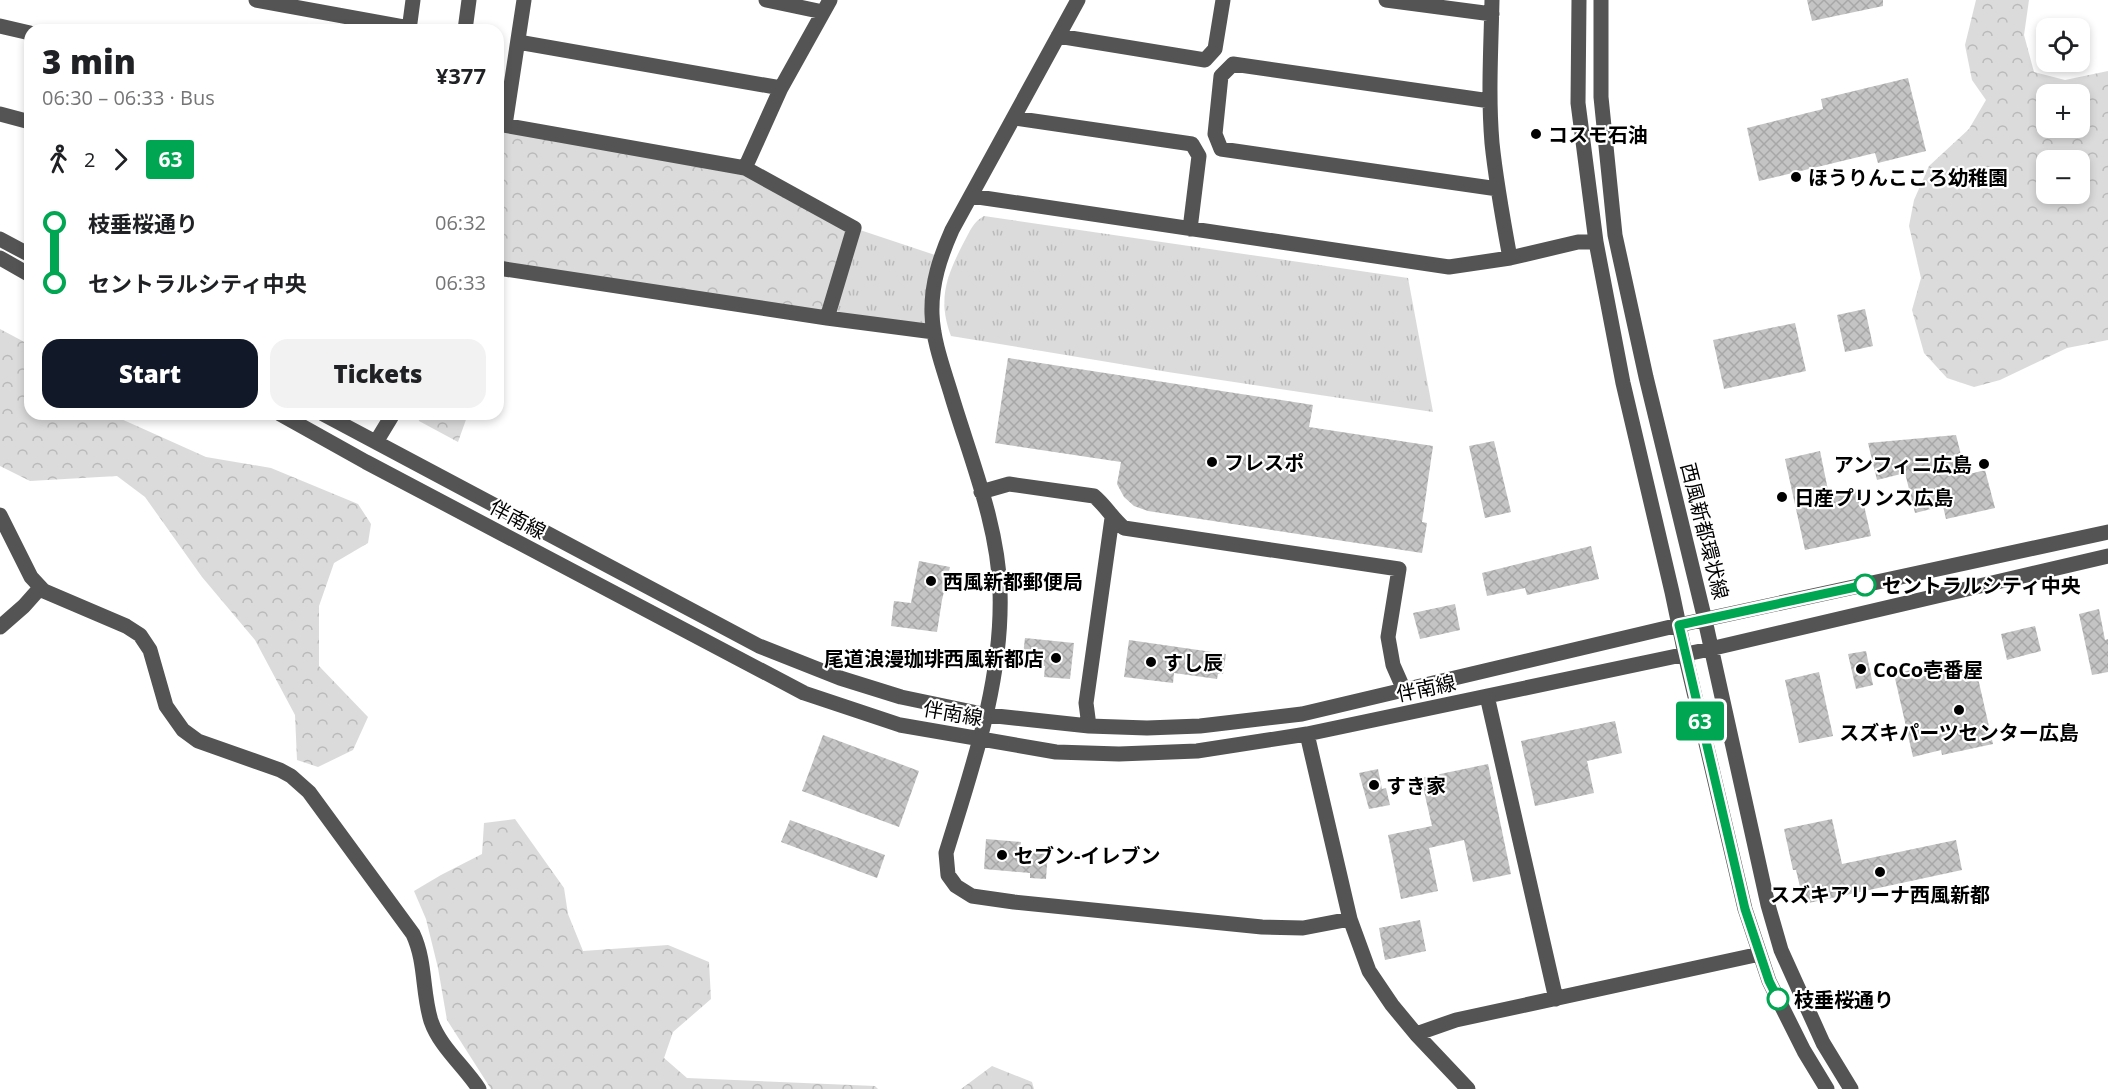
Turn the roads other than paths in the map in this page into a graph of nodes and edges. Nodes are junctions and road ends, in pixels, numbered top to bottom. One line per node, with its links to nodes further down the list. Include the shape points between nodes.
1 (256, 0): 13 (street)
2 (413, 0): 14 (street)
3 (469, 0): 15 (street)
4 (524, 0): 19 (street)
5 (766, 0): 11 (street)
6 (1078, 0): 18 (street)
7 (1222, 0): 18 (street, via 1215,49 1205,60)
8 (1386, 0): 12 (street)
9 (1580, 0): 32 (street, via 1578,103)
10 (1601, 0): 50 (street, 西風新都環状線, via 1601,98 1615,235)
11 (827, 6): 20 (street)
12 (1492, 7): 21 (street)
13 (383, 24)
14 (410, 24)
15 (466, 24)
16 (0, 26): 17 (street)
17 (24, 32)
18 (1058, 36): 24 (street)
19 (518, 42): 20 (street); 23 (street)
20 (781, 88): 27 (street)
21 (1490, 101): 28 (street); 28 (street, via 1233,64 1221,76 1215,134 1221,149)
22 (0, 114): 25 (street)
23 (504, 115)
24 (1014, 118): 29 (street); 30 (street, via 1192,144 1199,156)
25 (24, 120)
26 (504, 125): 27 (street)
27 (745, 168): 38 (street, via 854,228)
28 (1498, 189): 35 (street)
29 (971, 196): 30 (street); 39 (street, via 952,230 937,270)
30 (1190, 229): 35 (street, via 1449,267)
31 (0, 239): 33 (street)
32 (1596, 242): 35 (street, via 1578,242); 51 (street, via 1623,383)
33 (24, 252)
34 (0, 258): 37 (street)
35 (1510, 258)
36 (504, 269): 38 (street)
37 (24, 272)
38 (827, 318): 39 (street)
39 (934, 332): 44 (street)
40 (291, 420): 60 (street, 伴南線, via 804,693 900,725)
41 (334, 420): 43 (street, 伴南線)
42 (389, 420): 43 (street)
43 (376, 442): 57 (street, 伴南線, via 759,646 901,697)
44 (981, 492): 46 (street, via 1009,484 1094,496); 57 (street, via 996,551 1000,591 999,632)
45 (0, 515): 49 (street)
46 (1112, 518): 55 (street, via 1124,528 1399,570 1388,637 1393,665); 58 (street, via 1086,703)
47 (2108, 532): 50 (street, 伴南線)
48 (2108, 556): 53 (street, 伴南線)
49 (40, 588): 52 (street); 65 (street, via 140,636 150,650 166,706 183,730 198,741 280,770 317,801 413,934 421,955 434,1027)
50 (1705, 620): 51 (street, 伴南線); 53 (street, 西風新都環状線)
51 (1679, 625): 54 (street); 55 (street, 伴南線)
52 (0, 627)
53 (1710, 649): 54 (street, 伴南線); 68 (street, 西風新都環状線, via 1781,950 1823,1044)
54 (1684, 654): 56 (street, 伴南線); 62 (street, via 1745,909)
55 (1404, 690): 58 (street, 伴南線, via 1302,714 1200,726)
56 (1487, 696): 59 (street, 伴南線); 63 (street)
57 (987, 716): 58 (street, 伴南線); 60 (street)
58 (1089, 726)
59 (1307, 734): 60 (street, 伴南線, via 1197,751 1119,754 1056,752); 61 (street)
60 (981, 739): 61 (street, via 946,853 948,874 956,886 972,896 1262,927 1304,928)
61 (1350, 919): 64 (street, via 1369,971)
62 (1760, 954): 63 (street); 67 (street, via 1769,981)
63 (1556, 999): 64 (street, via 1456,1020)
64 (1416, 1034): 66 (street)
65 (479, 1089)
66 (1468, 1089)
67 (1827, 1089)
68 (1851, 1089)

